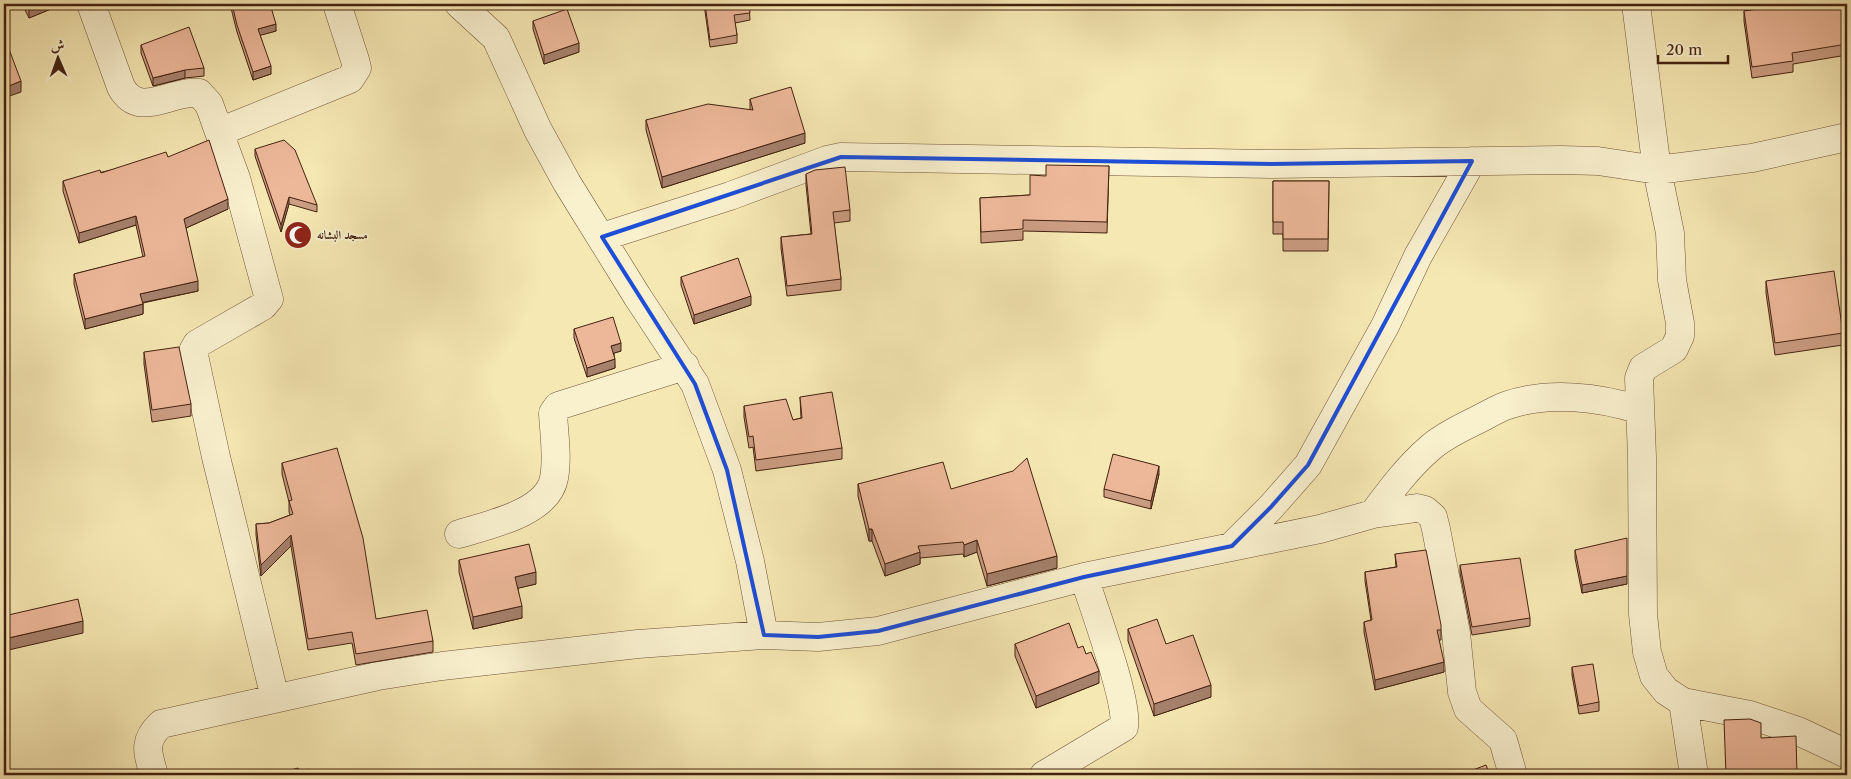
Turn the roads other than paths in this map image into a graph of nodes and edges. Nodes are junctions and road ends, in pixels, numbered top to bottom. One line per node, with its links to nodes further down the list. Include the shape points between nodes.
1 (91, 4): 5 (street, via 127,99 147,104 189,92 199,93 209,104)
2 (336, 4): 5 (street, via 357,68 350,79)
3 (459, 4): 9 (street, via 499,44 538,130)
4 (1636, 4): 8 (street)
5 (219, 132): 17 (street, via 236,178 269,299 263,306 197,344 193,351)
6 (1847, 137): 8 (street, via 1752,158)
7 (1472, 161): 8 (street, via 1598,161); 9 (street, via 1262,164 841,157); 14 (street, via 1308,465)
8 (1657, 170): 11 (street, via 1670,233 1672,280 1680,336 1674,349 1643,368 1639,378)
9 (602, 237): 10 (street)
10 (684, 366): 13 (street, via 558,406 553,413 555,477 547,493 538,504 524,512); 16 (street, via 695,384 727,470)
11 (1640, 410): 12 (street, via 1590,399 1537,399 1508,405 1460,428 1431,447 1397,481); 18 (street, via 1643,614 1647,652 1654,676 1666,691)
12 (1373, 514): 14 (street, via 1320,529); 22 (street, via 1417,508 1433,517 1456,633 1462,692 1468,709 1503,740)
13 (459, 534)
14 (1232, 546): 15 (street)
15 (1084, 576): 16 (street, via 878,631 818,637); 21 (street, via 1113,668 1124,727)
16 (764, 635): 17 (street, via 547,653 451,665 378,676)
17 (275, 698): 20 (street, via 161,724 148,741)
18 (1683, 702): 19 (street, via 1750,715 1798,731); 23 (street)
19 (1847, 754)
20 (148, 774)
21 (1044, 775)
22 (1513, 775)
23 (1694, 775)

